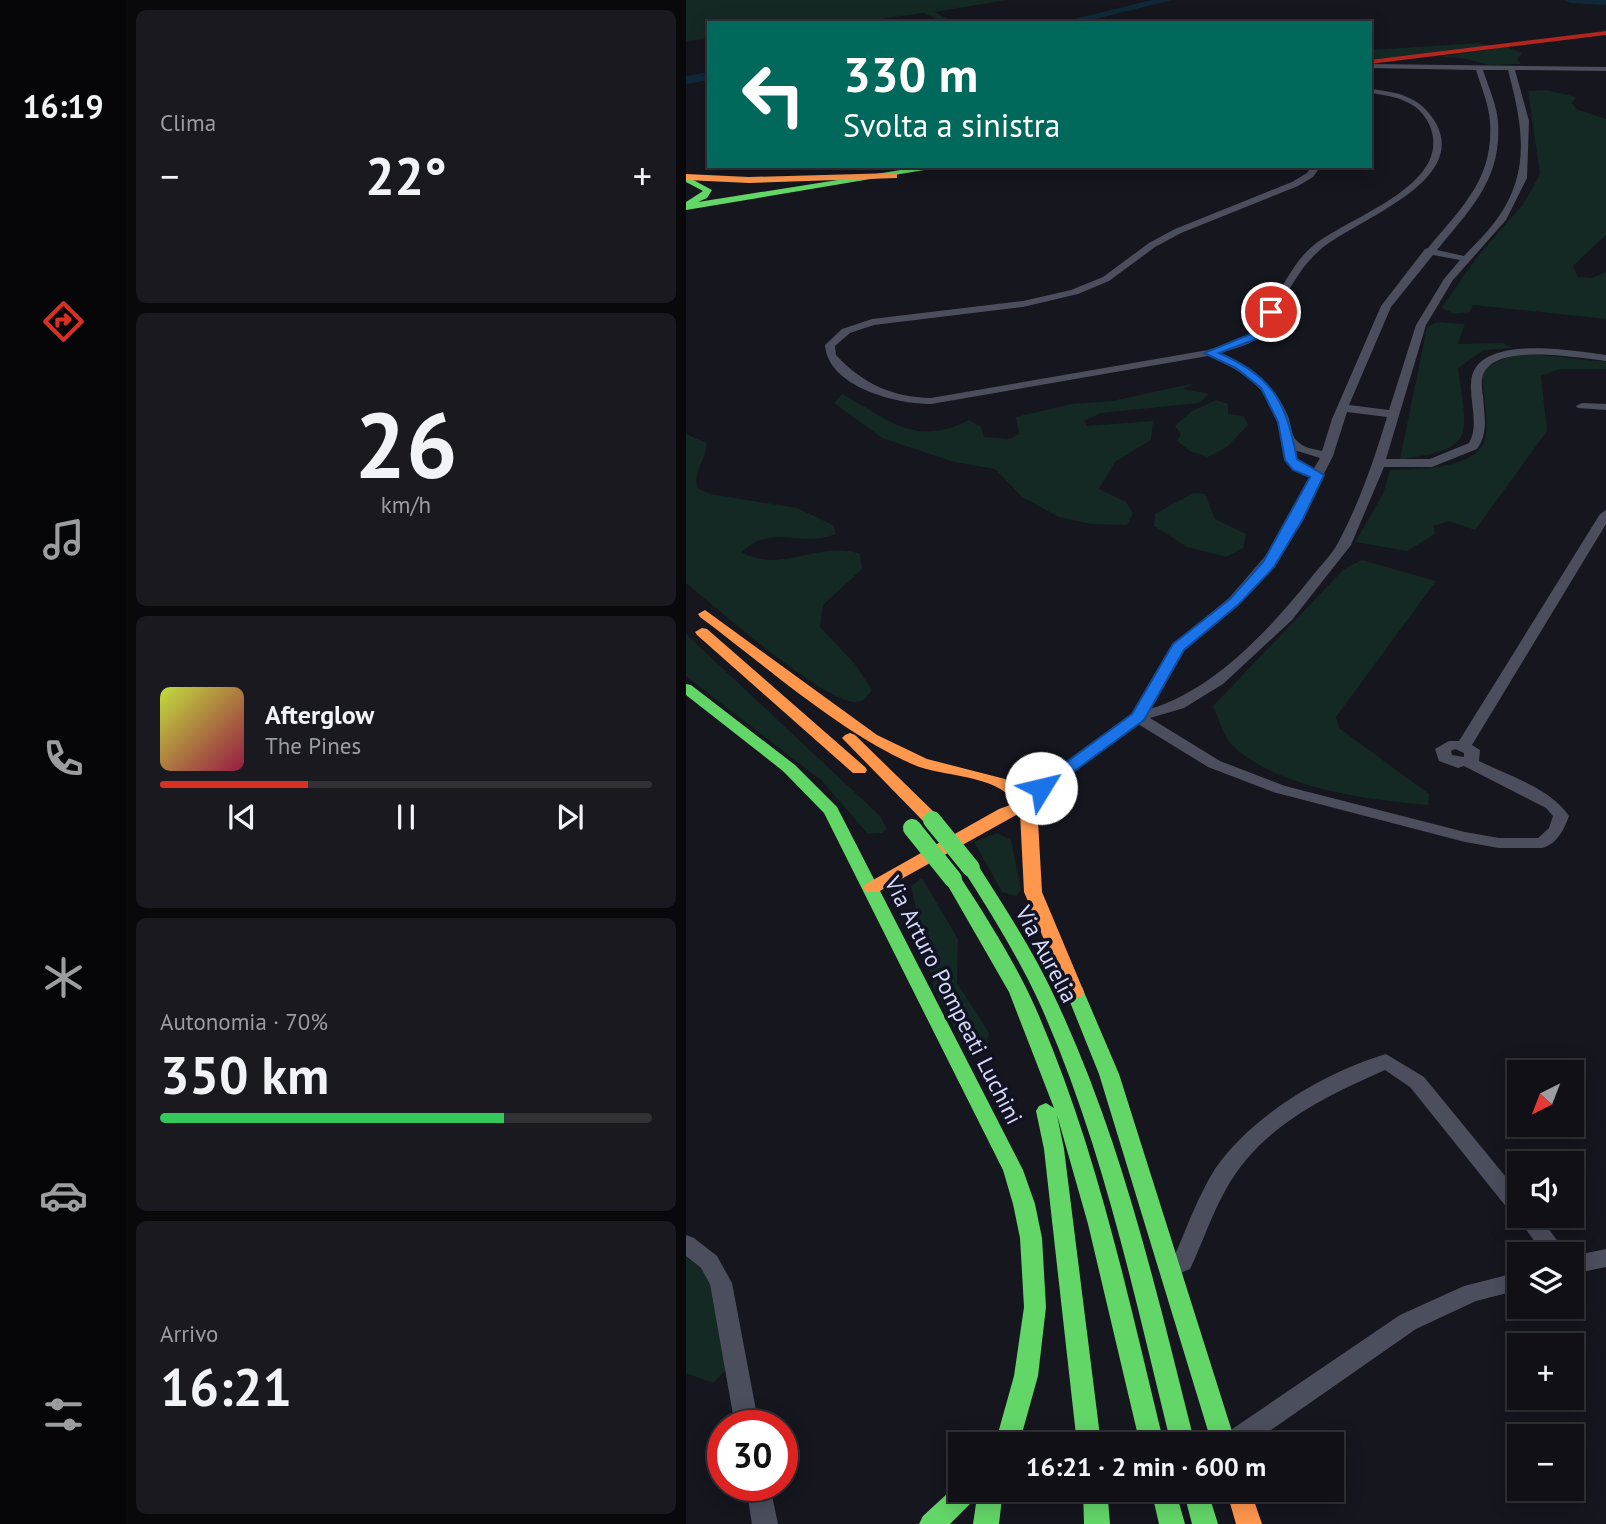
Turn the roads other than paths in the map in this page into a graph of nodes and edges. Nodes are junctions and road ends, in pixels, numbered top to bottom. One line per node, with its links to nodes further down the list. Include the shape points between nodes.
1 (1606, 33): 2 (main road)
2 (1372, 64)
3 (1372, 64): 4 (street)
4 (1479, 67): 5 (street); 13 (street, via 1494,121 1491,161 1468,208)
5 (1511, 67): 6 (street); 14 (street, via 1525,121 1524,175 1501,220)
6 (1606, 69)
7 (1372, 91): 15 (street, via 1402,96 1423,107 1436,130 1439,147 1425,176 1409,191 1317,247 1256,335)
8 (934, 168): 10 (main road)
9 (1316, 168): 15 (street, via 1294,184 1168,236 1109,277 1080,290 1032,302 867,323 837,336 829,350 836,362 869,389 920,401 960,398)
10 (894, 176): 11 (main road); 12 (main road)
11 (686, 178): 12 (main road, via 708,190)
12 (686, 206)
13 (1428, 251): 14 (street); 19 (street, via 1387,306)
14 (1467, 259): 20 (street, via 1421,325)
15 (1209, 353): 21 (street, via 1240,366 1265,386)
16 (1606, 358): 23 (street, via 1534,352 1493,358 1477,377 1480,432 1473,446 1432,463)
17 (1582, 406): 18 (street)
18 (1606, 407)
19 (1343, 408): 20 (street); 22 (street)
20 (1393, 414): 23 (street)
21 (1289, 441): 22 (street, via 1300,449); 24 (street, via 1293,464)
22 (1328, 456): 24 (street)
23 (1380, 463): 28 (street, via 1349,537 1287,617 1211,687 1179,705)
24 (1317, 475): 28 (street, via 1269,564 1179,648)
25 (1606, 514): 29 (street)
26 (696, 612): 31 (main road); 33 (main road, via 872,737 921,761 999,782 1014,790); 51 (main road, Via Aurelia, bridge, via 852,740 932,820 971,868 1035,973 1087,1097)
27 (686, 688): 35 (main road, Via Arturo Pompeati Luchini, via 809,786 831,811)
28 (1138, 717): 30 (street, via 1207,761 1279,789 1465,837 1499,843 1548,840 1561,816 1552,804); 32 (street)
29 (1464, 746): 30 (street, via 1474,754); 30 (street, via 1449,745 1443,755 1452,762)
30 (1468, 762)
31 (876, 788)
32 (1041, 788)
33 (1026, 805): 35 (main road); 43 (main road, via 1033,892 1109,1074)
34 (908, 823): 36 (main road, Via Aurelia, bridge, via 953,879)
35 (872, 888): 45 (main road, Via Arturo Pompeati Luchini, via 1023,1195 1037,1280 1035,1328)
36 (1006, 965): 49 (main road, via 1054,1149); 50 (main road, Via Aurelia, via 1070,1127)
37 (1507, 1193): 43 (street, via 1417,1082 1386,1061 1308,1096 1246,1143 1222,1177 1182,1263)
38 (1536, 1228): 39 (street)
39 (1547, 1242)
40 (686, 1244): 46 (street, via 709,1262 720,1283)
41 (1606, 1258): 42 (street)
42 (1584, 1263)
43 (1171, 1268): 52 (main road)
44 (1507, 1285): 53 (street, via 1464,1296 1408,1322)
45 (1019, 1400): 47 (main road, Via Arturo Pompeati Luchini); 48 (main road, Via Arturo Pompeati Luchini)
46 (744, 1410)
47 (1002, 1432)
48 (1010, 1432)
49 (1088, 1432)
50 (1149, 1432)
51 (1180, 1432)
52 (1220, 1432)
53 (1251, 1432)
54 (761, 1501): 61 (street)
55 (955, 1502): 62 (main road)
56 (989, 1502): 63 (main road)
57 (1095, 1502): 64 (main road)
58 (1166, 1502): 65 (main road)
59 (1199, 1502): 66 (main road)
60 (1242, 1502): 67 (main road)
61 (765, 1524)
62 (932, 1524)
63 (986, 1524)
64 (1097, 1524)
65 (1172, 1524)
66 (1205, 1524)
67 (1249, 1524)

